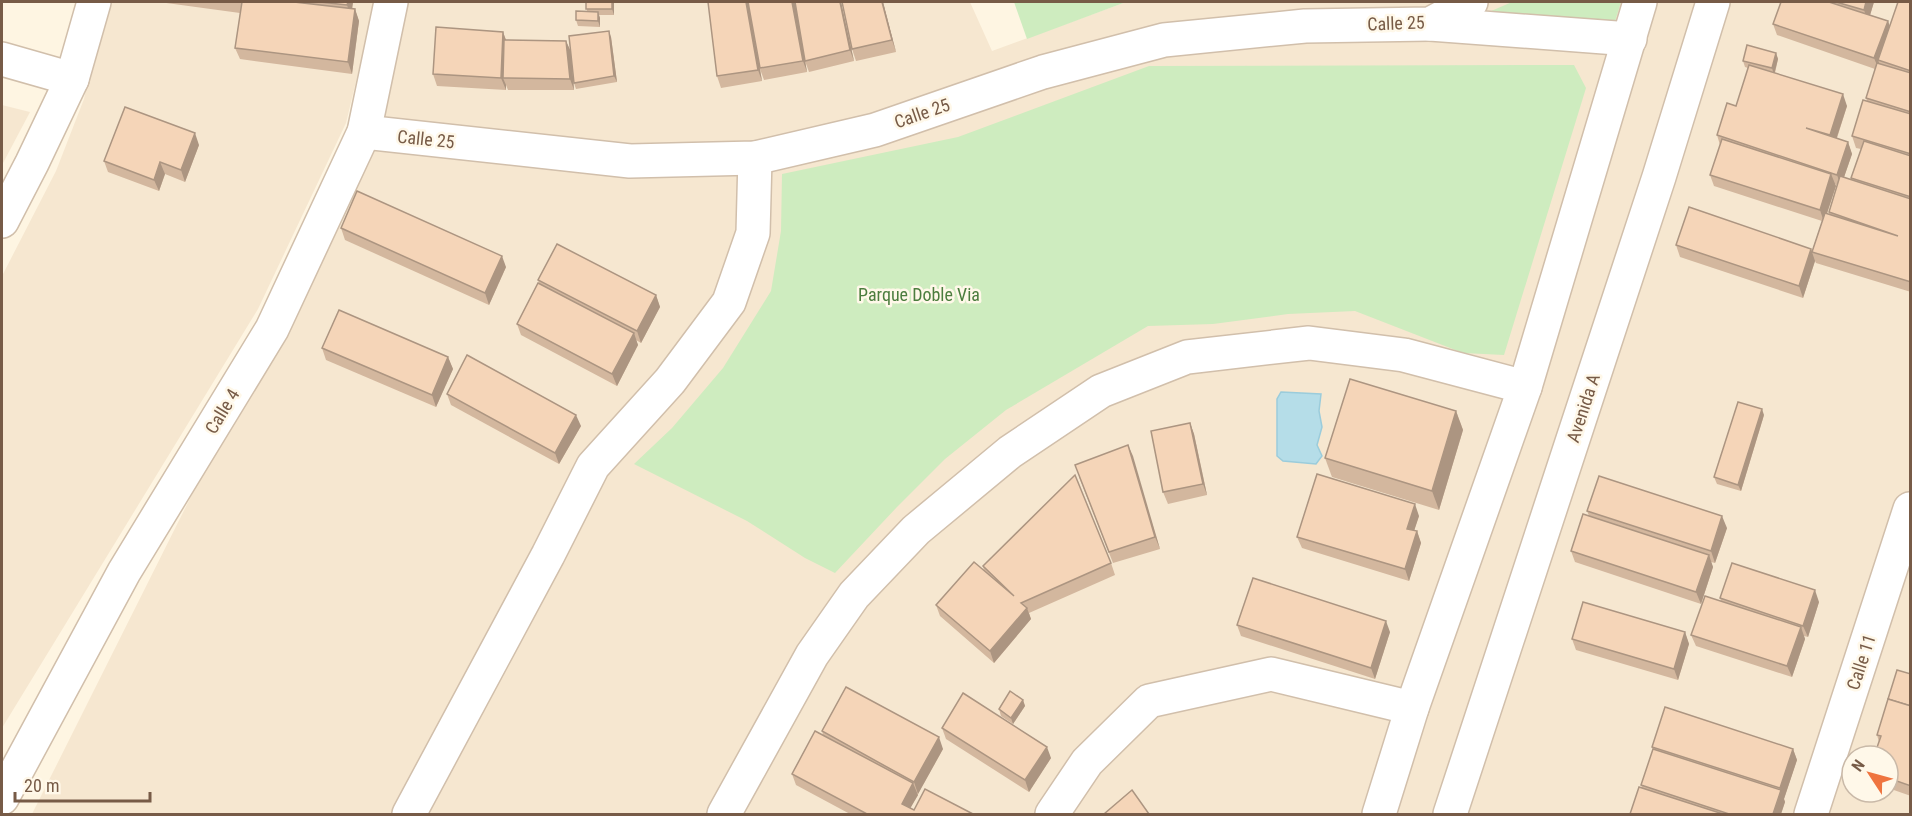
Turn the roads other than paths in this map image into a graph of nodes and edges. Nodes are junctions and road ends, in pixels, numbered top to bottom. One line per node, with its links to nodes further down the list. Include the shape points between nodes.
1 (94, 2): 9 (street)
2 (391, 2): 10 (street, Calle 4)
3 (1471, 2): 6 (street, Calle 25)
4 (1640, 2): 7 (street)
5 (1713, 2): 21 (street, Avenida A)
6 (1430, 24): 7 (street); 11 (street, Calle 25, via 1305,26 1164,40 1043,72 875,130)
7 (1630, 39): 13 (street)
8 (2, 59): 9 (street)
9 (72, 79): 12 (street)
10 (364, 132): 11 (street, Calle 25, via 630,161); 16 (street, Calle 4, via 272,329 124,572)
11 (754, 158): 17 (street, via 753,233 729,302 670,381 593,466)
12 (2, 221)
13 (1525, 387): 15 (street); 18 (street, via 1404,355 1309,343 1187,357 1101,391 1010,452 916,530 854,595 813,655)
14 (1911, 509): 22 (street, Calle 11)
15 (1412, 708): 19 (street, via 1271,674 1149,701 1087,762); 20 (street)
16 (2, 798)
17 (409, 814)
18 (724, 814)
19 (1052, 814)
20 (1379, 814)
21 (1450, 814)
22 (1811, 814)

